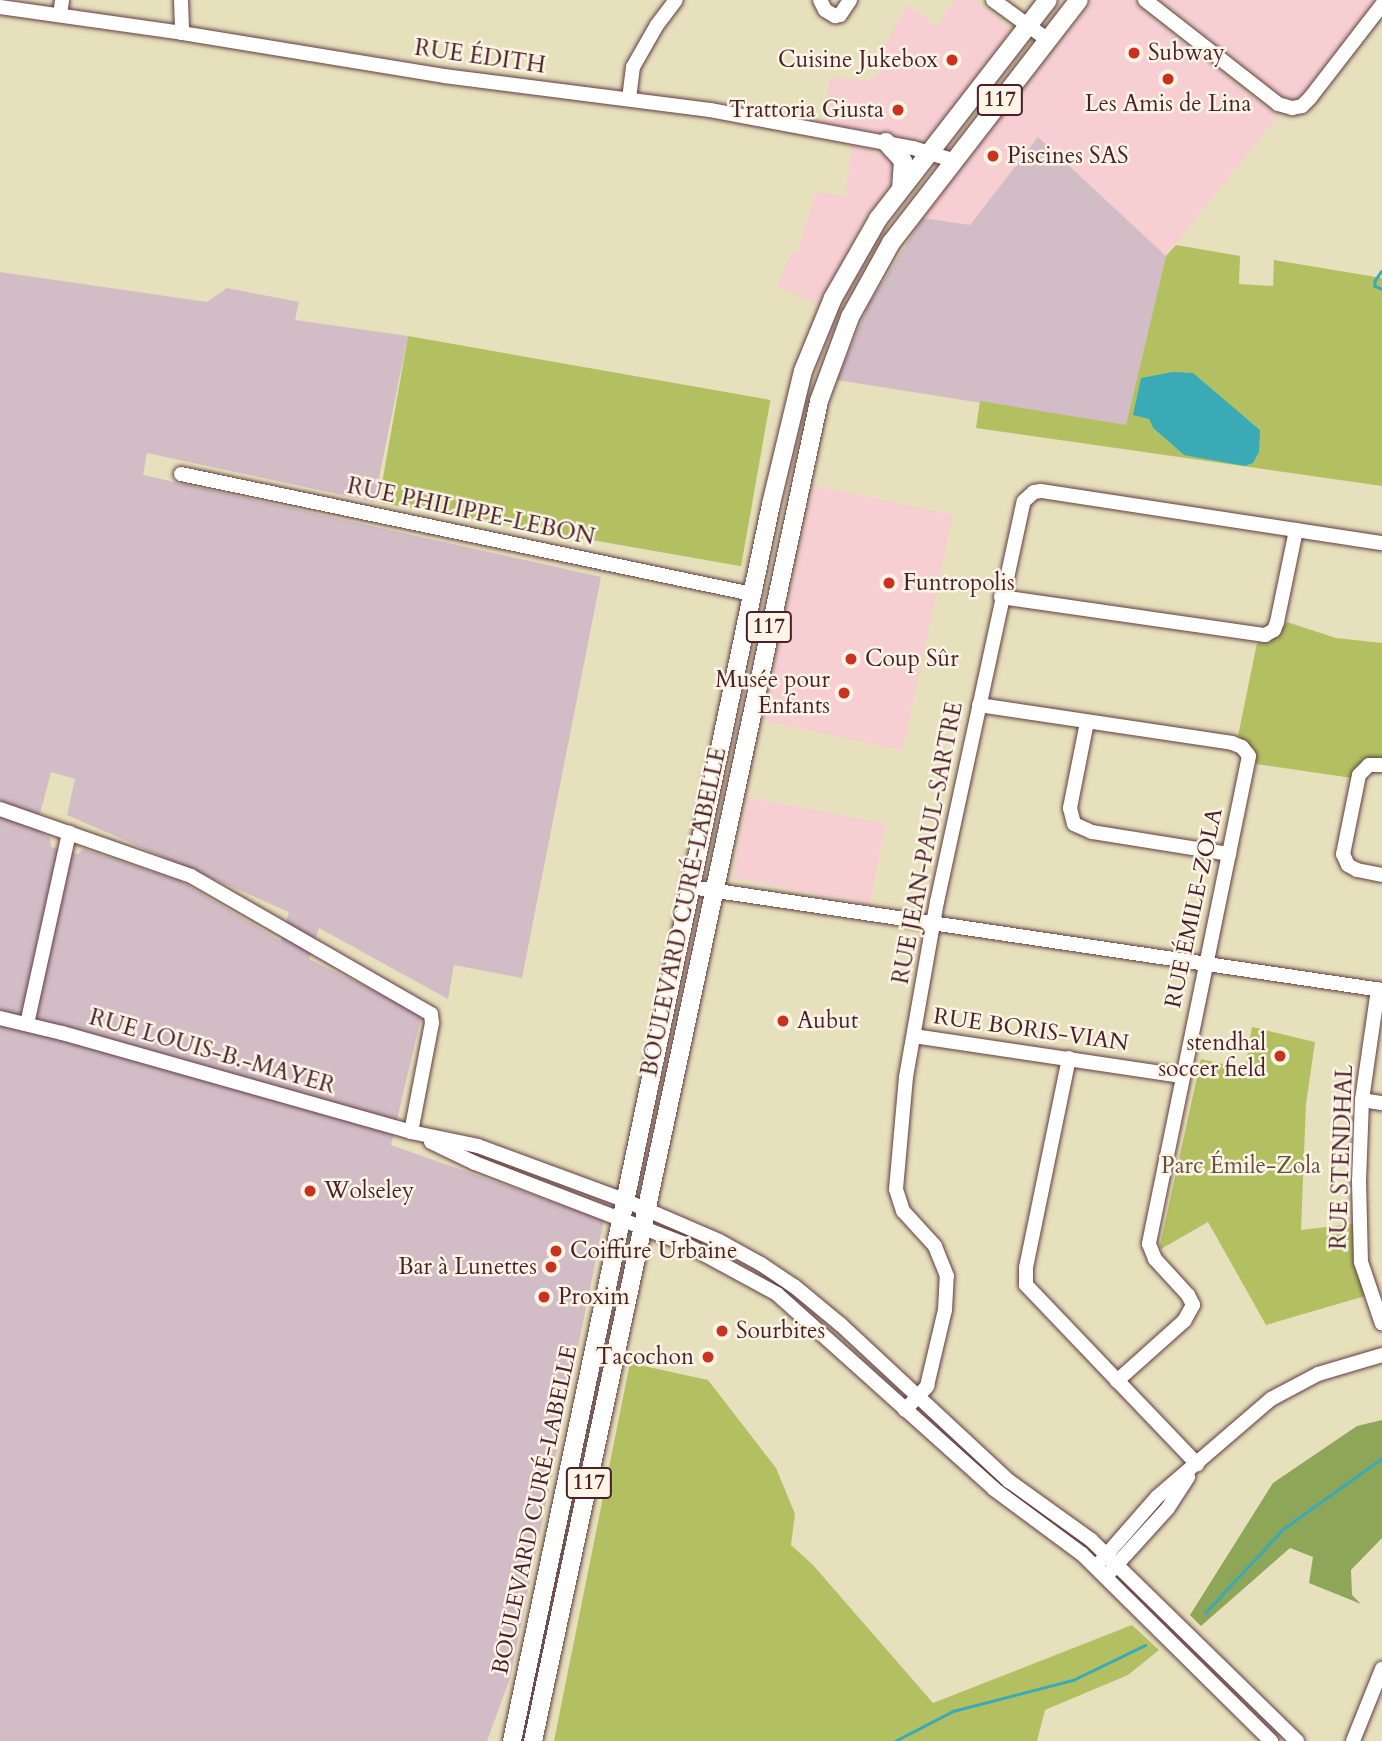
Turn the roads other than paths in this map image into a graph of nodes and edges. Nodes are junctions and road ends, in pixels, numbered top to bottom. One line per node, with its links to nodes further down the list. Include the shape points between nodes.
1 (62, 0): 12 (street)
2 (181, 0): 14 (street)
3 (676, 0): 16 (street, via 634,67)
4 (820, 0): 5 (street, via 835,16 841,15)
5 (850, 0)
6 (993, 0): 13 (street)
7 (1048, 0): 13 (main road, BOULEVARD CURÉ-LABELLE / 117)
8 (1079, 0): 15 (main road, BOULEVARD CURÉ-LABELLE / 117)
9 (1145, 0): 10 (street, via 1272,99 1292,108 1310,98)
10 (1382, 5)
11 (0, 7): 12 (street, RUE ÉDITH)
12 (60, 15): 14 (street, RUE ÉDITH)
13 (1028, 26): 15 (street); 18 (main road, BOULEVARD CURÉ-LABELLE / 117)
14 (182, 33): 16 (street, RUE ÉDITH, via 444,76)
15 (1048, 40): 19 (main road, BOULEVARD CURÉ-LABELLE / 117)
16 (629, 99): 17 (street, RUE ÉDITH)
17 (886, 142): 18 (street, RUE ÉDITH); 20 (main road, via 903,161)
18 (928, 152): 19 (street, RUE ÉDITH); 20 (main road, BOULEVARD CURÉ-LABELLE / 117)
19 (952, 160): 34 (main road, BOULEVARD CURÉ-LABELLE / 117, via 876,267 821,392)
20 (901, 187): 24 (main road, BOULEVARD CURÉ-LABELLE / 117, via 854,257 812,348 788,424)
21 (181, 474): 24 (street, RUE PHILIPPE-LEBON)
22 (1296, 530): 23 (street, RUE JEAN-PAUL-SARTRE); 25 (street, RUE JEAN-PAUL-SARTRE, via 1034,492 1021,507); 25 (street, via 1279,618 1268,634)
23 (1382, 544)
24 (752, 594): 33 (main road, BOULEVARD CURÉ-LABELLE / 117)
25 (1001, 597): 26 (street, RUE JEAN-PAUL-SARTRE)
26 (979, 705): 27 (street, RUE ÉMILE-ZOLA); 35 (street, RUE JEAN-PAUL-SARTRE)
27 (1087, 722): 31 (street, via 1070,808 1074,824 1092,832); 31 (street, RUE ÉMILE-ZOLA, via 1232,743 1246,750 1248,761)
28 (1382, 765): 32 (street, via 1369,765 1359,775 1343,854 1357,870)
29 (0, 809): 30 (street)
30 (69, 833): 39 (street); 45 (street, via 200,880 430,1014)
31 (1229, 854): 36 (street, RUE ÉMILE-ZOLA)
32 (1382, 875)
33 (690, 887): 34 (street); 46 (main road, BOULEVARD CURÉ-LABELLE / 117)
34 (714, 891): 35 (street); 47 (main road, BOULEVARD CURÉ-LABELLE / 117)
35 (933, 924): 36 (street); 40 (street, RUE JEAN-PAUL-SARTRE)
36 (1206, 964): 37 (street); 42 (street, RUE ÉMILE-ZOLA)
37 (1380, 990): 43 (street, RUE STENDHAL)
38 (0, 1018): 39 (street, RUE LOUIS-B.-MAYER)
39 (27, 1024): 45 (street, RUE LOUIS-B.-MAYER)
40 (914, 1036): 41 (street, RUE BORIS-VIAN); 51 (street, RUE JEAN-PAUL-SARTRE, via 896,1189 903,1211 935,1246 947,1276 946,1310 927,1385)
41 (1069, 1058): 42 (street, RUE BORIS-VIAN); 50 (street, via 1025,1281)
42 (1183, 1076): 50 (street, RUE ÉMILE-ZOLA, via 1149,1244 1154,1259 1193,1305 1184,1321)
43 (1362, 1100): 44 (street); 48 (street, RUE STENDHAL, via 1361,1262)
44 (1382, 1103)
45 (411, 1132): 46 (street, RUE LOUIS-B.-MAYER, via 475,1163)
46 (622, 1208): 47 (street, RUE LOUIS-B.-MAYER); 57 (main road, BOULEVARD CURÉ-LABELLE / 117)
47 (645, 1218): 51 (street, via 719,1241 780,1276 840,1324); 52 (street, via 777,1294); 58 (main road, BOULEVARD CURÉ-LABELLE / 117)
48 (1382, 1324)
49 (1382, 1355): 53 (street, via 1318,1374 1271,1399)
50 (1117, 1381): 53 (street)
51 (917, 1398): 52 (street, RUE JEAN-PAUL-SARTRE); 54 (street, via 1009,1481 1074,1526)
52 (905, 1410): 55 (street, via 994,1489)
53 (1197, 1464): 54 (street, via 1157,1497)
54 (1112, 1560): 55 (street); 60 (street)
55 (1100, 1572): 59 (street)
56 (1382, 1670): 61 (street)
57 (512, 1741)
58 (533, 1741)
59 (1271, 1741)
60 (1297, 1741)
61 (1353, 1741)

